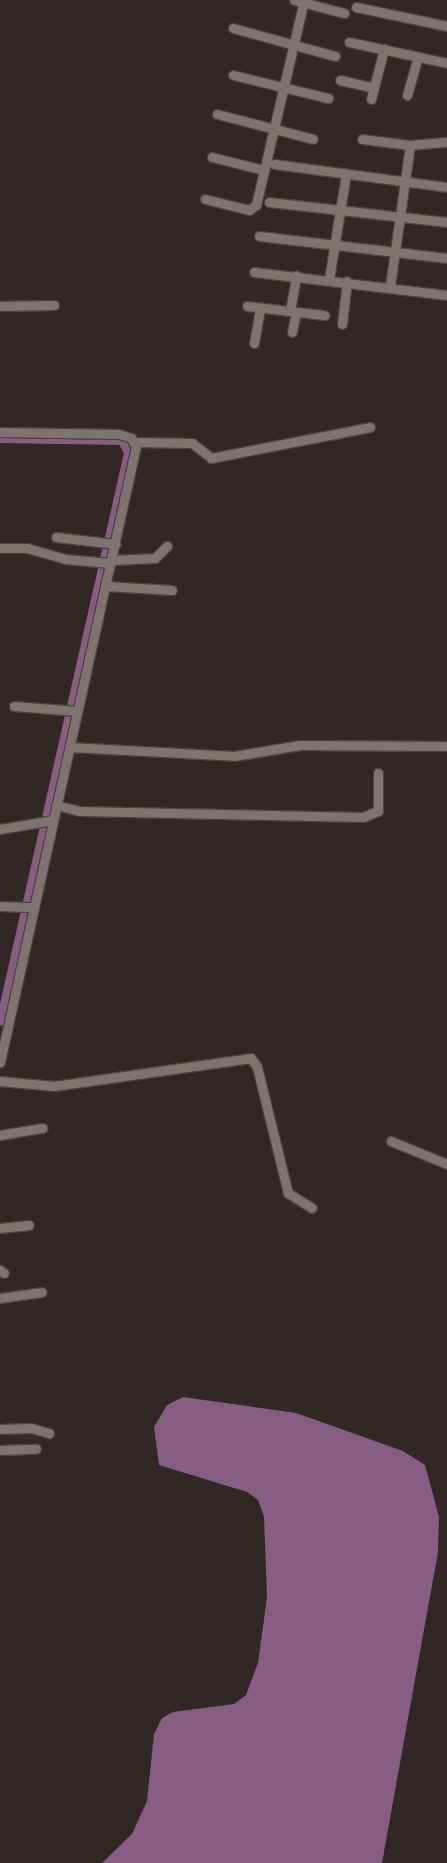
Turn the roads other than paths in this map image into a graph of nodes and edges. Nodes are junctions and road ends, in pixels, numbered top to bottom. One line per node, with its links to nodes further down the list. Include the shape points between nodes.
1 (300, 1): 3 (street); 7 (street)
2 (356, 7): 4 (street)
3 (344, 13)
4 (447, 26)
5 (233, 28): 7 (street)
6 (349, 42): 8 (street)
7 (293, 44): 10 (street); 15 (street)
8 (384, 49): 11 (street); 16 (street)
9 (447, 53): 12 (street)
10 (335, 56)
11 (418, 57): 12 (street); 17 (street)
12 (446, 63)
13 (233, 75): 15 (street)
14 (340, 80): 16 (street)
15 (282, 88): 18 (street); 21 (street)
16 (374, 88): 19 (street)
17 (406, 95)
18 (328, 98)
19 (372, 99)
20 (217, 114): 21 (street)
21 (273, 129): 23 (street); 28 (street)
22 (362, 139): 25 (street)
23 (313, 140)
24 (447, 142): 25 (street)
25 (410, 145): 30 (street)
26 (212, 157): 28 (street)
27 (274, 164): 29 (street)
28 (264, 170): 32 (street, via 254,209)
29 (346, 174): 30 (street); 34 (street)
30 (405, 182): 31 (street); 35 (street)
31 (447, 187)
32 (204, 199)
33 (269, 202): 34 (street)
34 (340, 210): 35 (street); 38 (street)
35 (400, 217): 36 (street); 39 (street)
36 (447, 222)
37 (259, 236): 38 (street)
38 (335, 244): 39 (street); 43 (street)
39 (395, 251): 40 (street); 45 (street)
40 (447, 258)
41 (254, 272): 42 (street)
42 (296, 276): 43 (street); 51 (street)
43 (329, 279): 44 (street)
44 (347, 281): 45 (street); 53 (street)
45 (390, 286): 46 (street)
46 (447, 294)
47 (0, 306): 48 (street)
48 (54, 306)
49 (247, 306): 50 (street)
50 (260, 308): 51 (street); 55 (street)
51 (293, 311): 52 (street); 54 (street)
52 (324, 316)
53 (342, 324)
54 (292, 332)
55 (254, 342)
56 (370, 427): 58 (street, via 211,458 192,443)
57 (0, 432): 58 (street, via 119,434)
58 (135, 442): 60 (street, via 136,452)
59 (56, 537): 60 (street)
60 (116, 544): 63 (street)
61 (167, 546): 63 (street, via 155,558)
62 (0, 548): 63 (street, via 27,548 65,559)
63 (108, 561): 64 (street)
64 (106, 586): 65 (street); 67 (street)
65 (172, 590)
66 (14, 706): 67 (street)
67 (75, 711): 69 (street)
68 (447, 746): 69 (street, via 300,745 234,756)
69 (70, 747): 71 (street)
70 (378, 773): 71 (street, via 378,811 363,818 80,811)
71 (56, 806): 72 (street)
72 (48, 819): 73 (street); 75 (street)
73 (0, 829)
74 (0, 906): 75 (street)
75 (29, 906): 76 (street)
76 (0, 1062)
77 (0, 1081): 82 (street, via 54,1086 251,1058 258,1068 288,1193)
78 (42, 1128): 79 (street)
79 (0, 1135)
80 (391, 1141): 81 (street)
81 (447, 1164)
82 (312, 1208)
83 (29, 1224): 84 (street)
84 (0, 1228)
85 (42, 1292): 86 (street)
86 (0, 1298)
87 (0, 1429): 88 (street, via 31,1428)
88 (50, 1433)
89 (36, 1449): 90 (street)
90 (0, 1450)

